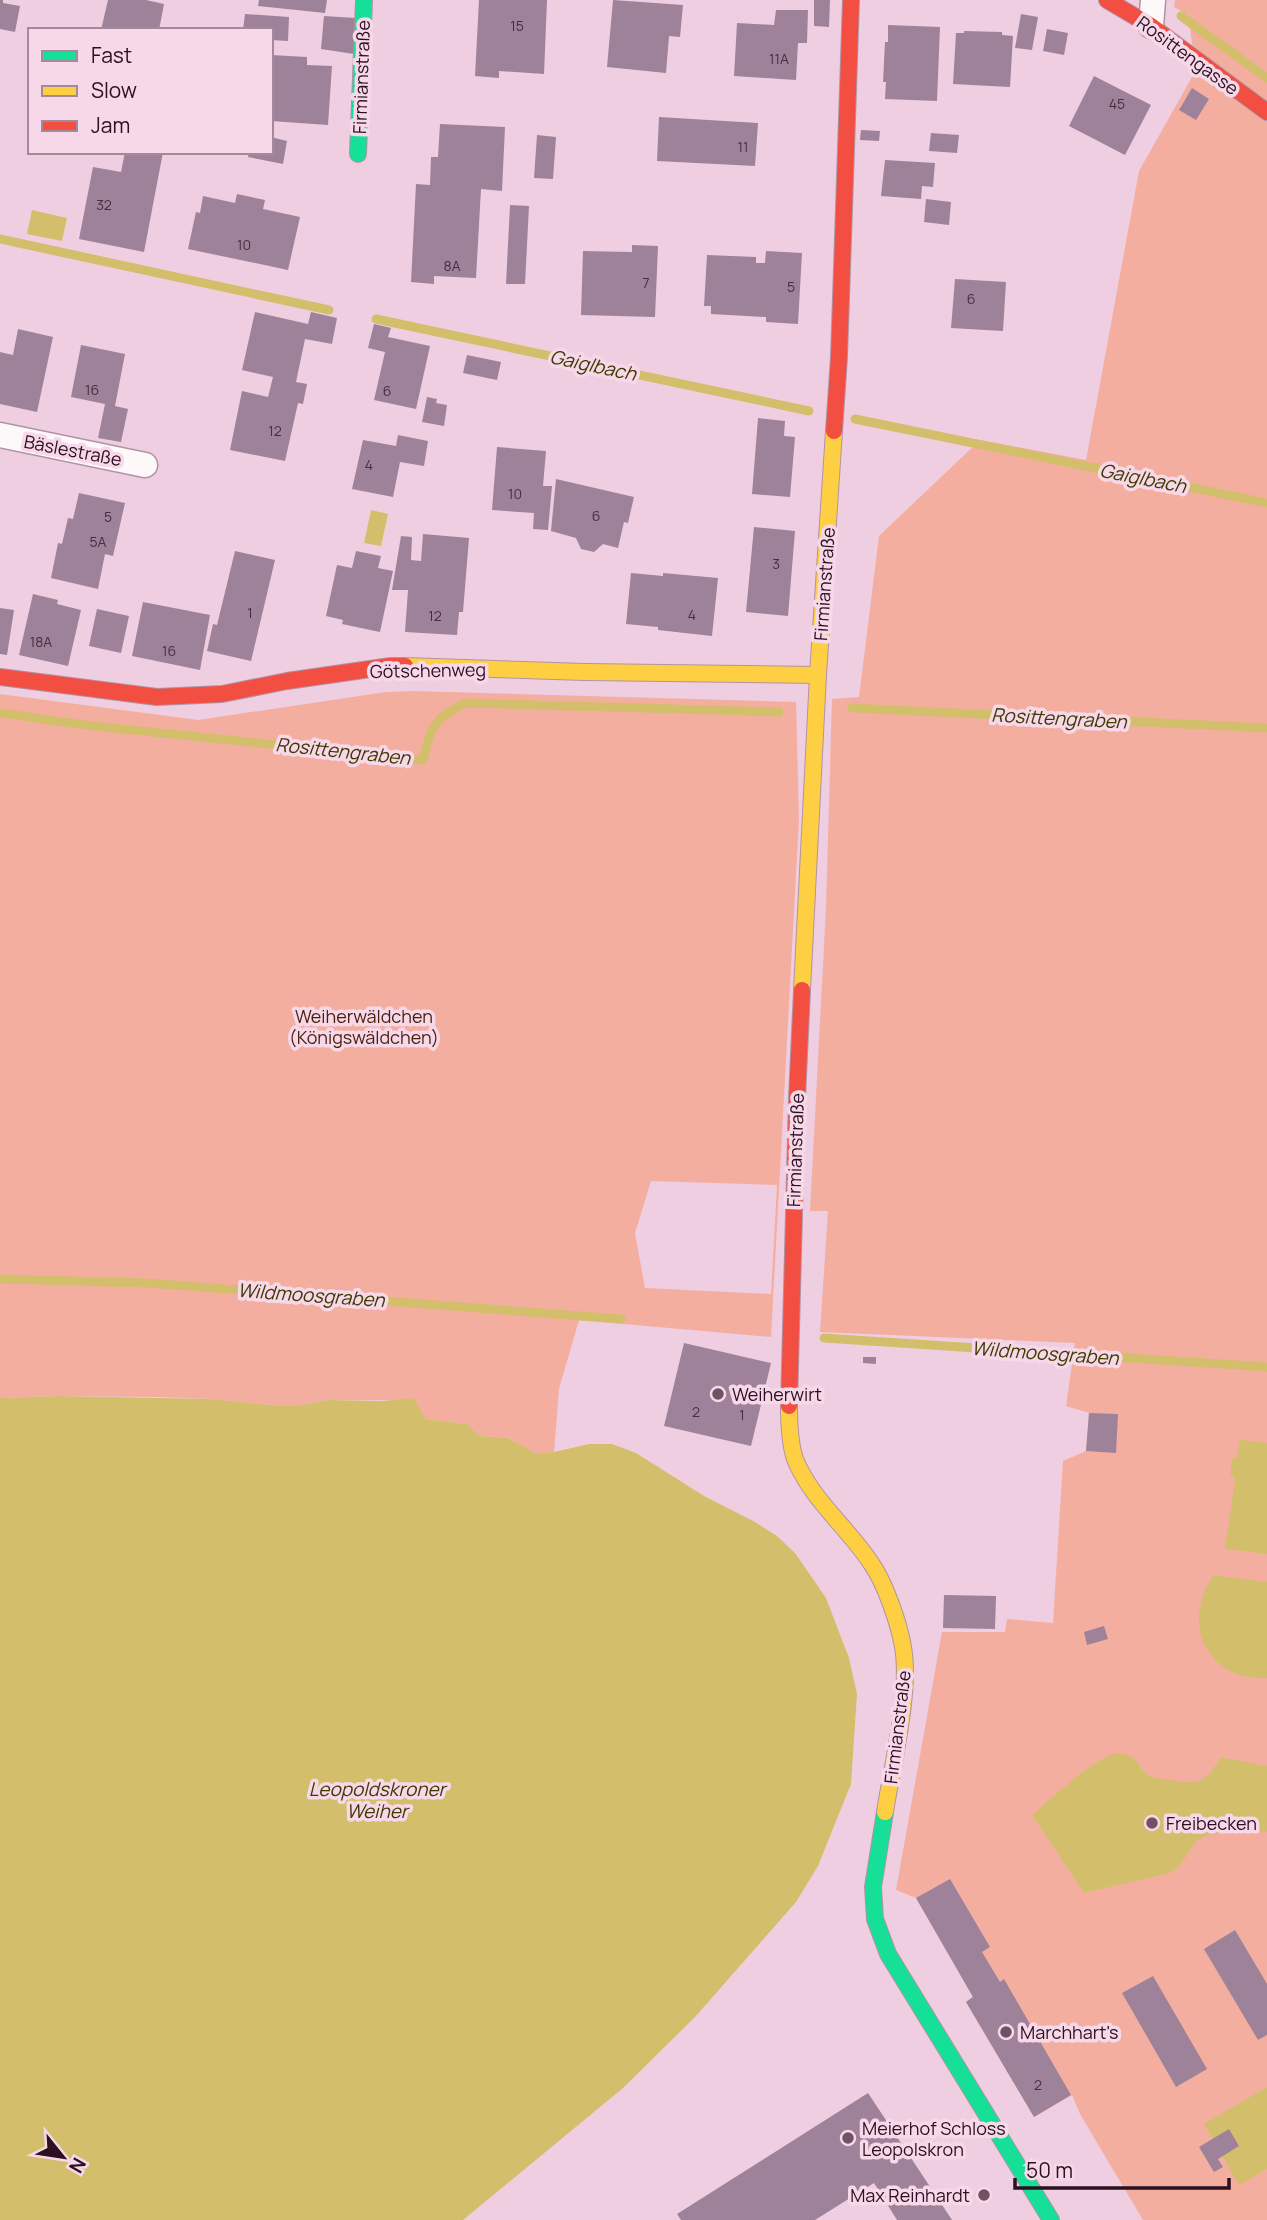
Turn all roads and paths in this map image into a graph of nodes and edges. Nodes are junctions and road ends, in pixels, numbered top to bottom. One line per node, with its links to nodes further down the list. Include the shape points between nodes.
1 (364, 0): 7 (street, Firmianstraße)
2 (851, 0): 10 (street, Firmianstraße, via 839,357)
3 (1107, 0): 5 (street, Rosittengasse)
4 (1153, 0): 5 (street)
5 (1151, 26): 6 (street, Rosittengasse)
6 (1267, 112)
7 (358, 154)
8 (0, 435): 9 (street, Bäslestraße)
9 (145, 465)
10 (818, 675): 11 (street, Götschenweg, via 391,666 222,694 157,697); 12 (street, Firmianstraße, via 794,1165 789,1417 795,1458 812,1488 872,1564 903,1646 902,1705 873,1887 875,1919 888,1954)
11 (0, 677)
12 (1051, 2220)

